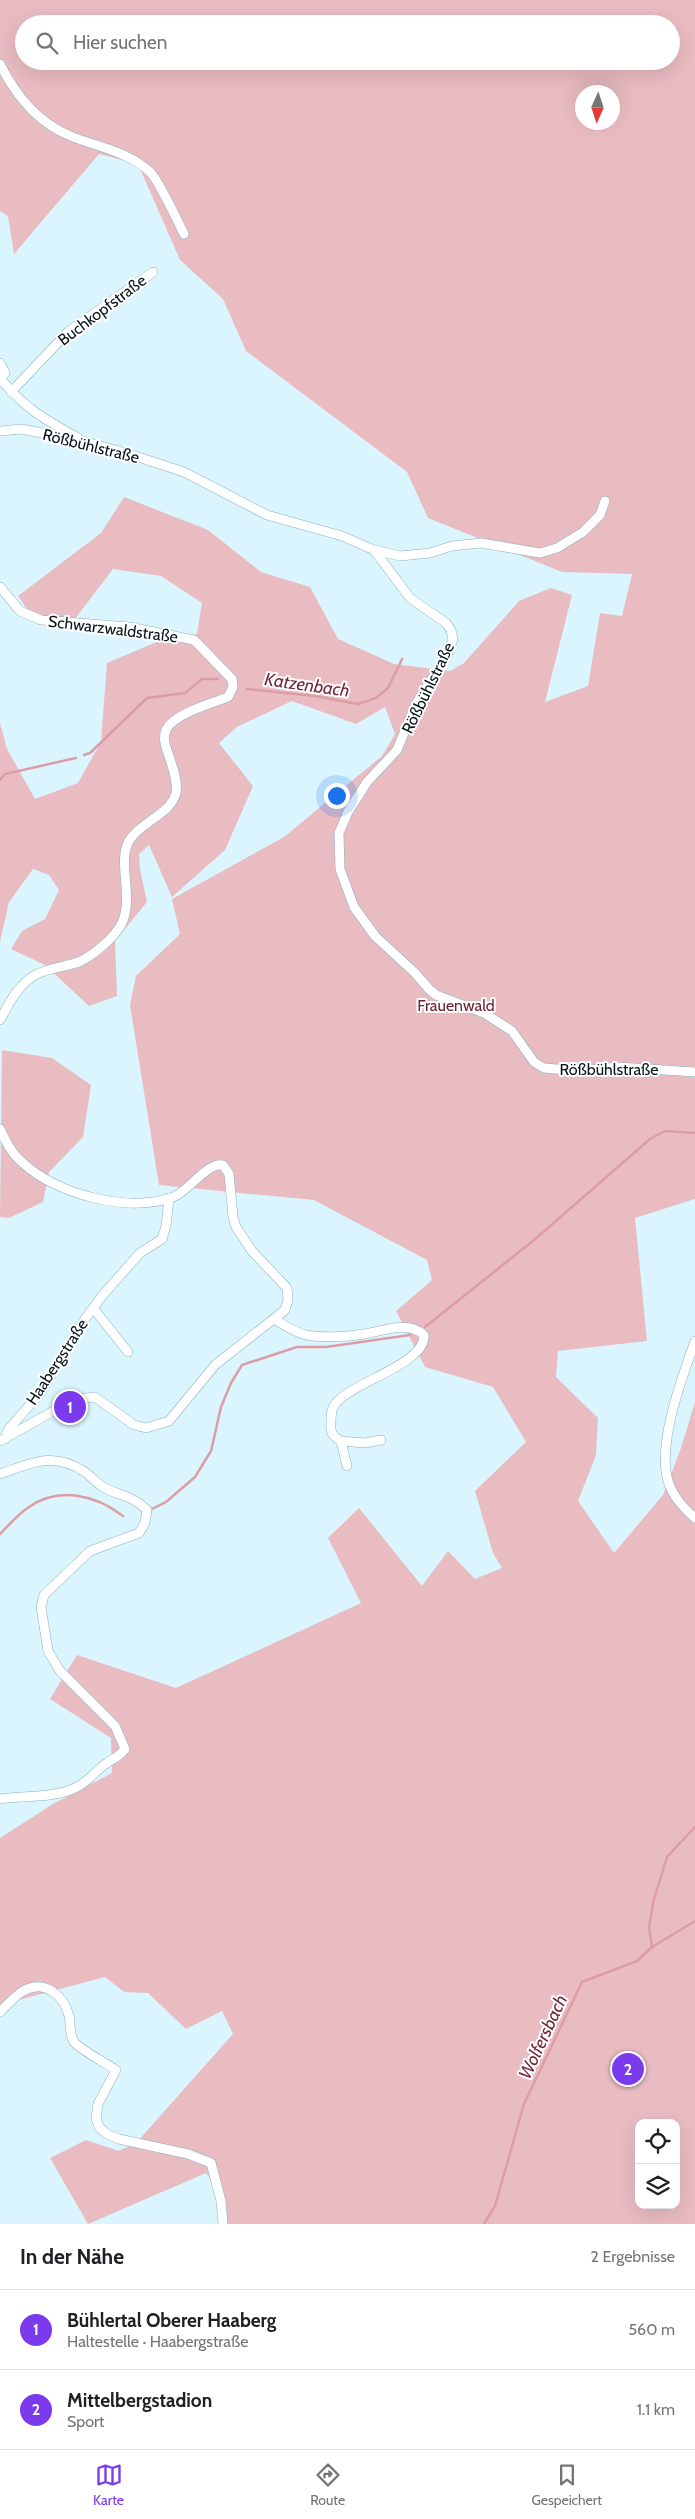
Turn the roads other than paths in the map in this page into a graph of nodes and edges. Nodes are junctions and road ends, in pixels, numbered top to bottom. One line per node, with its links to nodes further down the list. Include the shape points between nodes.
1 (0, 64): 2 (street, via 24,102 43,120 67,134 121,153 151,174)
2 (184, 234)
3 (153, 272): 6 (street, Buchkopfstraße, via 69,331)
4 (0, 363): 5 (street, via 5,373)
5 (0, 378): 6 (street)
6 (11, 392): 8 (street, via 34,414)
7 (0, 431): 8 (street, Rößbühlstraße, via 21,429)
8 (83, 440): 10 (street, Rößbühlstraße, via 184,472 267,515 342,536)
9 (605, 501): 10 (street, Rößbühlstraße, via 600,515 583,532 557,548 540,553 482,544 400,556)
10 (374, 550): 13 (street, Rößbühlstraße, via 410,598 446,623 453,639 447,655 416,704 397,750 367,782 339,833 340,869 354,908 375,936 429,989 484,1013 512,1031 534,1062 544,1068 582,1071 617,1067)
11 (0, 587): 12 (street, Schwarzwaldstraße, via 20,611 41,620 128,628 194,640 232,679 233,687 228,697 181,715 166,730 165,743 176,780 176,794 168,806 129,840 124,855 126,906 115,934 81,960 45,971 26,982 16,991)
12 (0, 1020)
13 (695, 1072)
14 (0, 1129): 15 (street, via 8,1147 22,1163 70,1191 119,1202)
15 (169, 1198): 16 (street, Haabergstraße, via 162,1239 126,1267); 17 (street, Haabergstraße, via 183,1191 210,1168 223,1165 228,1174 236,1227 252,1251 287,1288 285,1310)
16 (93, 1308): 19 (street, Haabergstraße); 20 (street, Haabergstraße, via 51,1378)
17 (274, 1319): 20 (street, Haabergstraße, via 215,1365 169,1421 146,1428 134,1425 95,1397 75,1399); 21 (street, via 306,1335 364,1334 386,1328 410,1327 424,1335 420,1348 410,1358 336,1403 331,1411 330,1431)
18 (695, 1341): 25 (street, via 672,1421 666,1464 673,1492)
19 (128, 1352)
20 (2, 1440)
21 (341, 1440): 22 (street, via 365,1443); 23 (street)
22 (381, 1440)
23 (347, 1466)
24 (0, 1474): 26 (street, via 48,1459 61,1462 84,1472 102,1486 135,1498 147,1510 146,1523 139,1533 90,1551 44,1596 41,1607 48,1651 60,1671 115,1726 125,1749 119,1758 108,1762 75,1788)
25 (695, 1518)
26 (0, 1800)
27 (0, 2012): 28 (street, via 23,1991 37,1987 48,1988 60,1996 66,2005 74,2042 116,2070 98,2104 96,2118 99,2127 119,2139 188,2154 211,2163)
28 (223, 2224)

